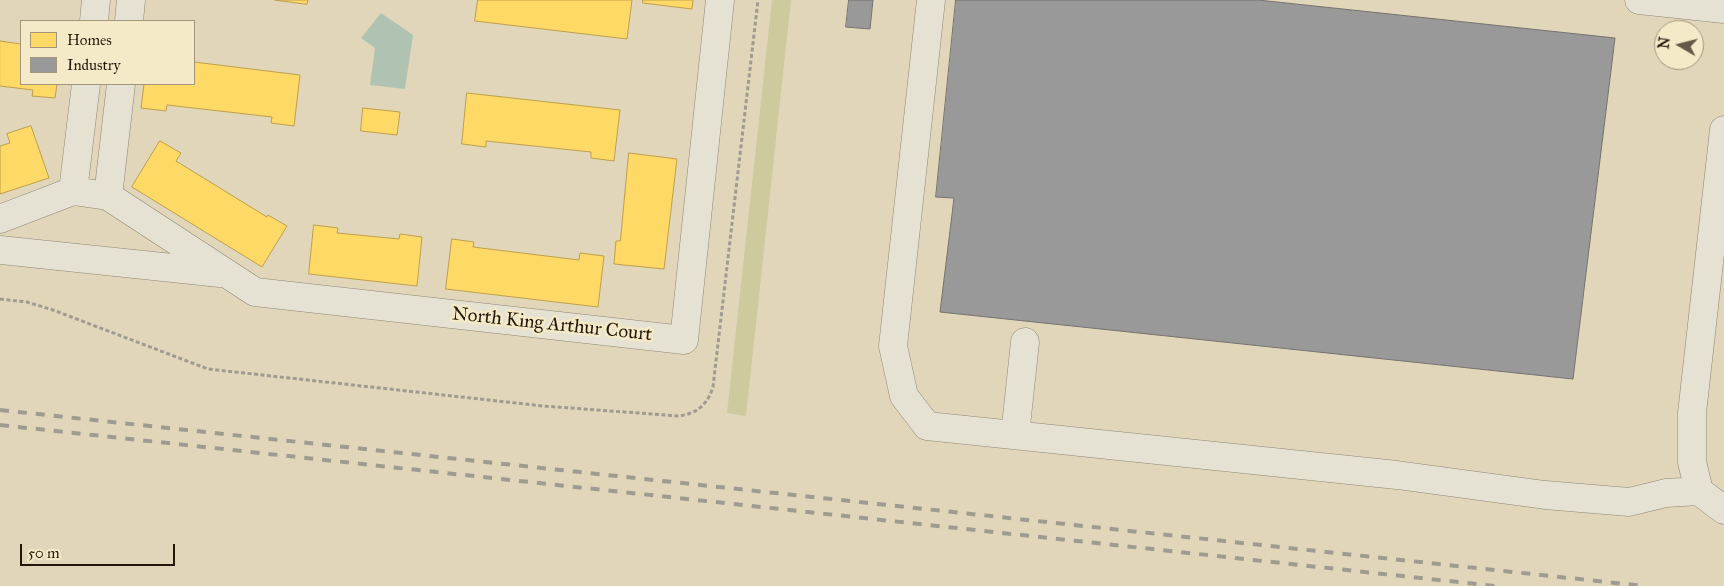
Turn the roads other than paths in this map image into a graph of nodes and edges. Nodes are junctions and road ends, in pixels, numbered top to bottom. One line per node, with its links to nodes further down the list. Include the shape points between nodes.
1 (96, 0): 7 (street)
2 (131, 0): 8 (street)
3 (720, 0): 16 (street, North King Arthur Court, via 684,340 255,292)
4 (931, 0): 18 (street, via 893,346 904,396 927,426)
5 (1639, 0): 6 (street)
6 (1724, 9)
7 (94, 20)
8 (129, 20)
9 (86, 85): 12 (street)
10 (121, 85): 13 (street)
11 (1724, 130): 19 (street, via 1692,413 1692,462)
12 (73, 191): 13 (street, North King Arthur Court); 14 (street, North King Arthur Court)
13 (108, 196): 16 (street, North King Arthur Court)
14 (0, 219)
15 (0, 250): 16 (street)
16 (225, 273)
17 (1025, 342): 18 (street)
18 (1015, 435): 19 (street, via 1629,502 1666,493)
19 (1699, 491): 20 (street)
20 (1724, 510)

